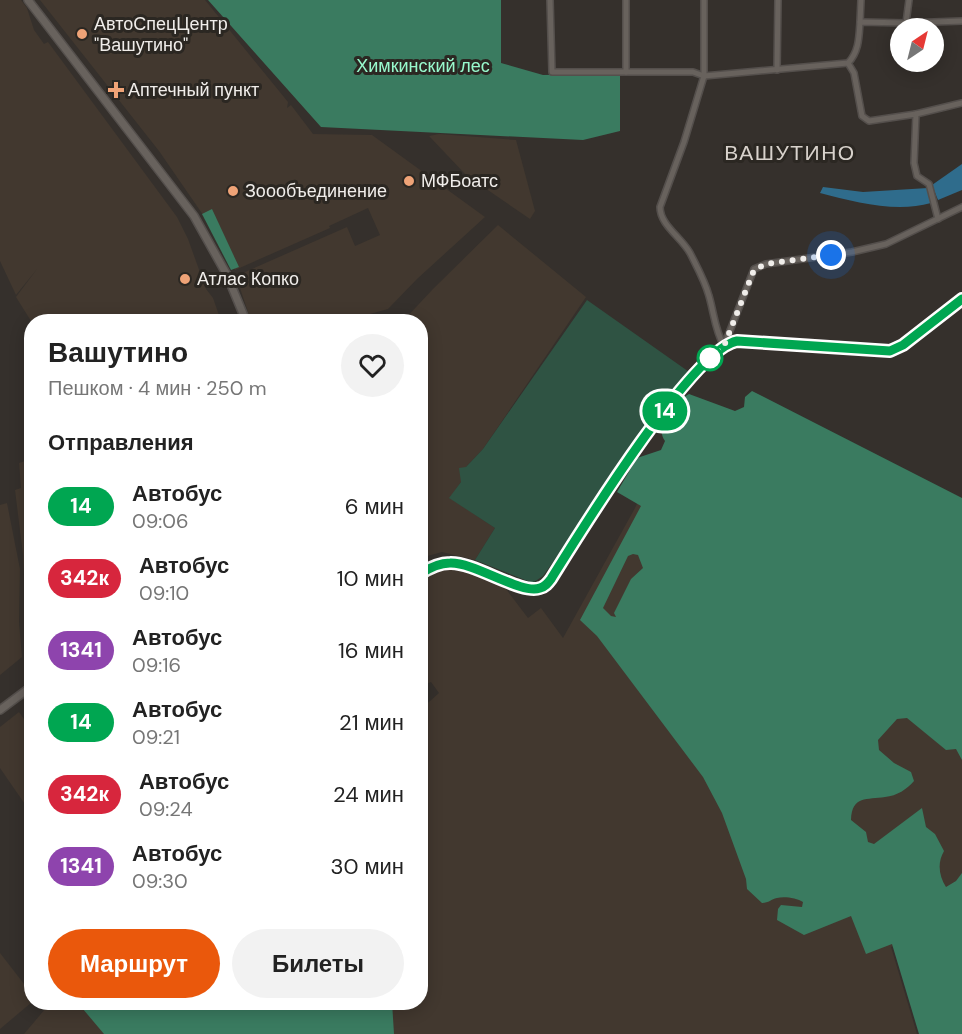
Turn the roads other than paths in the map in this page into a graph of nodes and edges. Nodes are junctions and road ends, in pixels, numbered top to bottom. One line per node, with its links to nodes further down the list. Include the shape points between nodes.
1 (28, 0): 22 (street, via 194,216 227,275)
2 (550, 0): 15 (street, via 552,72)
3 (626, 0): 15 (street)
4 (704, 0): 16 (street)
5 (778, 0): 14 (street)
6 (861, 0): 10 (street)
7 (909, 0): 8 (street)
8 (907, 18)
9 (962, 21): 11 (street)
10 (860, 22): 12 (street); 13 (street, via 858,45)
11 (944, 22)
12 (890, 23)
13 (848, 63): 14 (street); 18 (street, via 865,120)
14 (777, 70): 16 (street)
15 (626, 72): 16 (street)
16 (704, 75): 23 (street, via 660,213 685,244 700,272)
17 (962, 103): 18 (street)
18 (916, 114): 20 (street, via 914,163 917,176 929,184)
19 (962, 207): 20 (street)
20 (938, 219): 23 (street, via 886,244 766,264 754,270)
21 (962, 299): 23 (street, via 890,351 737,341)
22 (243, 314)
23 (724, 346): 24 (street, via 690,379 650,431 544,586 523,587 451,562)
24 (428, 569)
25 (24, 692): 26 (street)
26 (0, 710)

